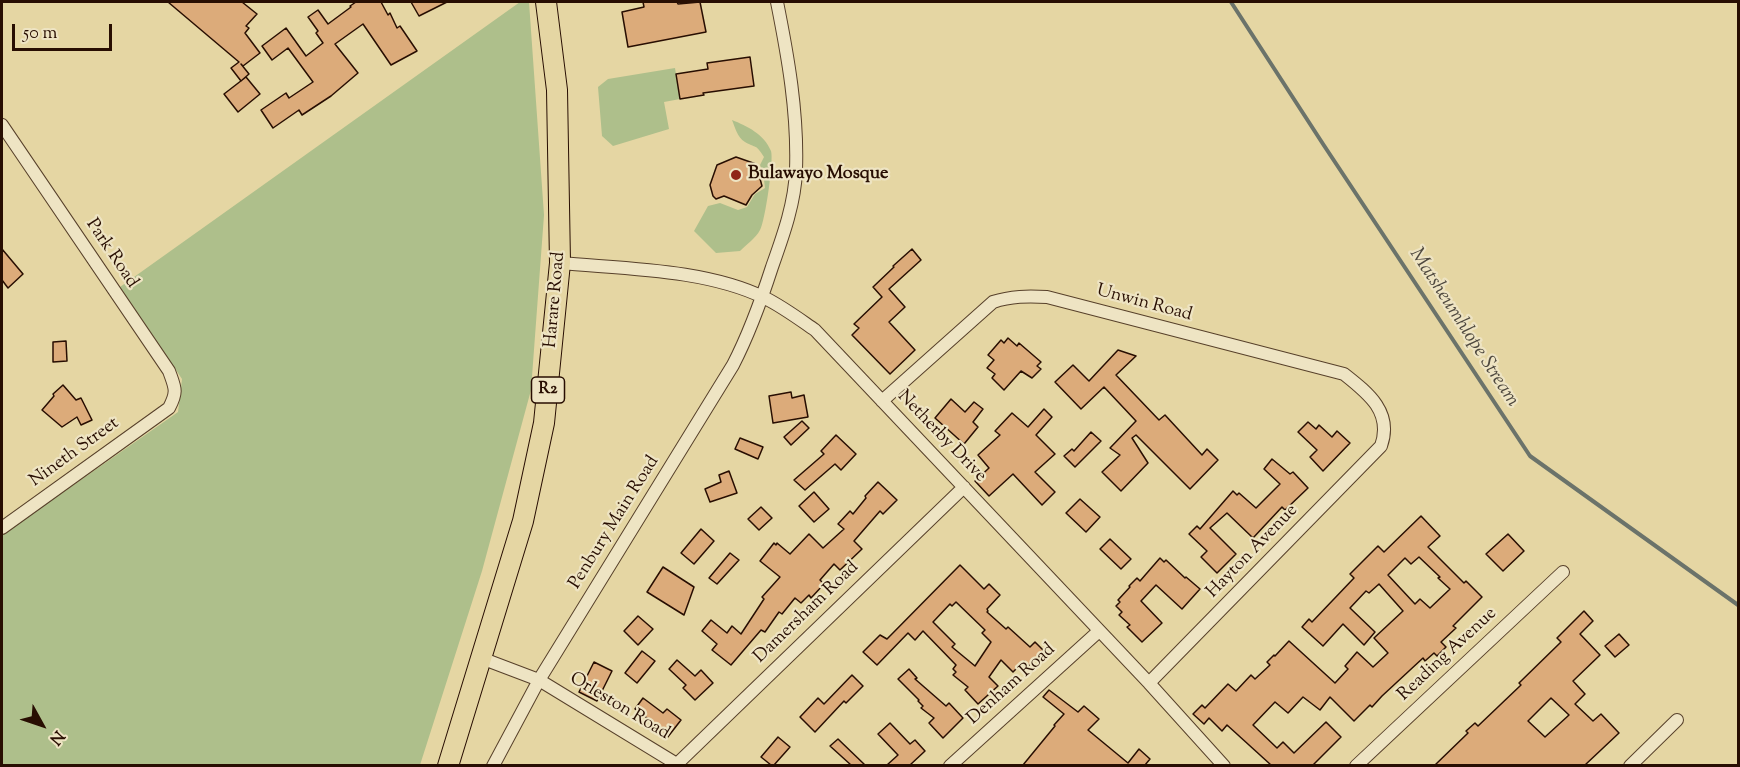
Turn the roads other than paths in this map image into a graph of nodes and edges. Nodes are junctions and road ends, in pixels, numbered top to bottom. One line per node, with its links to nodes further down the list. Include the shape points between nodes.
1 (546, 2): 4 (highway, Harare Road / R2, via 557,90)
2 (777, 2): 5 (street, Penbury Main Road, via 791,74 796,172 785,230)
3 (2, 125): 7 (street, Park Road, via 169,371 176,390)
4 (560, 263): 5 (street, Netherby Drive, via 692,276); 13 (highway, Harare Road / R2, via 544,423 523,521)
5 (762, 297): 6 (street, Netherby Drive, via 815,330); 14 (street, Penbury Main Road, via 733,365)
6 (882, 401): 8 (street, Unwin Road, via 993,302 1047,297 1344,374 1380,409 1384,437); 9 (street, Netherby Drive)
7 (169, 408): 10 (street, Nineth Street)
8 (1381, 446): 15 (street, Hayton Avenue)
9 (964, 487): 12 (street, Netherby Drive); 17 (street, Damersham Road)
10 (2, 528)
11 (1563, 572): 22 (street, Reading Avenue)
12 (1099, 631): 15 (street, Netherby Drive); 20 (street, Denham Road)
13 (481, 657): 14 (street, Orleston Road); 18 (highway, Harare Road / R2)
14 (539, 680): 17 (street, Orleston Road); 19 (street, Penbury Main Road)
15 (1149, 683): 21 (street, Netherby Drive)
16 (1677, 720): 23 (street)
17 (678, 764)
18 (448, 765)
19 (493, 765)
20 (951, 765)
21 (1224, 765)
22 (1356, 765)
23 (1629, 765)

